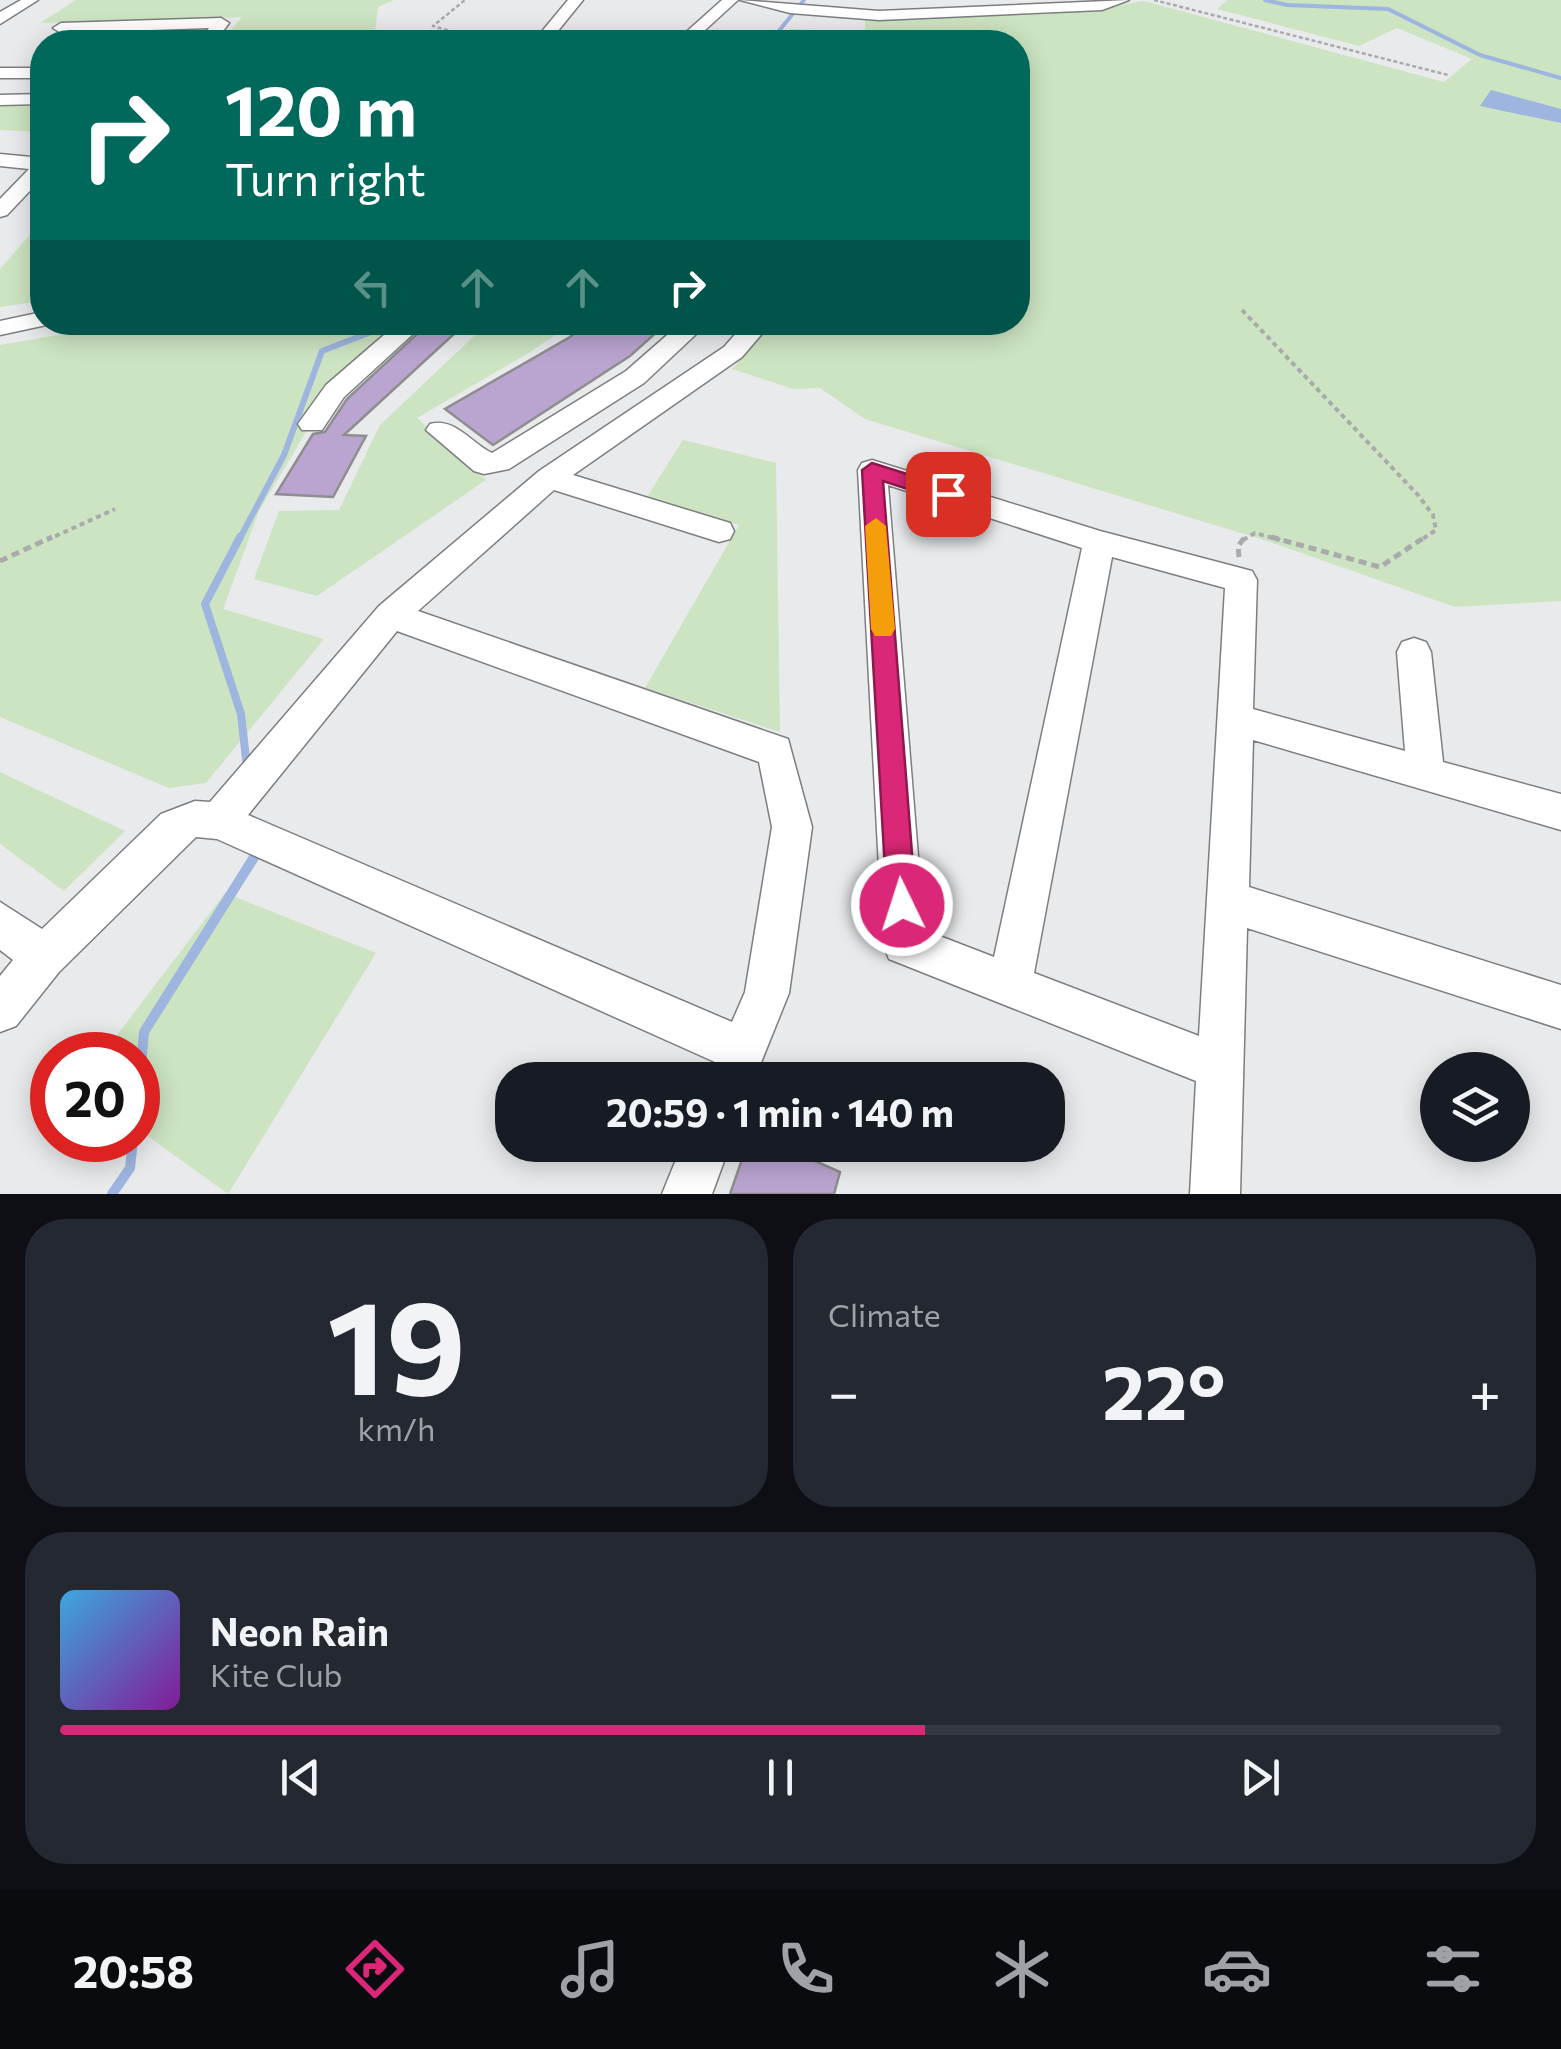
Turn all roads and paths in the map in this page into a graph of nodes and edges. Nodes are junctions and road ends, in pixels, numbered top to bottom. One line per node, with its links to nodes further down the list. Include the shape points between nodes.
1 (465, 0): 13 (path, via 434,26)
2 (576, 0): 14 (street)
3 (731, 0): 15 (street)
4 (748, 0): 9 (street)
5 (1122, 0): 9 (street, via 1102,6)
6 (1154, 0): 18 (path)
7 (27, 3): 8 (street); 10 (street)
8 (0, 4)
9 (831, 7)
10 (0, 19)
11 (61, 28): 12 (street, via 221,23)
12 (215, 30)
13 (447, 30)
14 (551, 30)
15 (696, 30)
16 (0, 73): 17 (street)
17 (30, 73)
18 (1448, 75)
19 (30, 99): 20 (street)
20 (0, 100)
21 (0, 160): 22 (street)
22 (30, 164)
23 (30, 179): 24 (street)
24 (0, 211)
25 (1242, 310): 38 (path, via 1418,495 1436,530 1380,567 1255,533 1238,546)
26 (30, 322): 27 (street)
27 (0, 328)
28 (399, 335): 31 (street, via 335,391)
29 (682, 335): 32 (street, via 635,377 499,462 484,464)
30 (748, 335): 33 (street)
31 (312, 424)
32 (440, 430)
33 (549, 478): 35 (street); 39 (street)
34 (114, 509): 37 (path)
35 (719, 531)
36 (1099, 542): 38 (street); 48 (street); 48 (street, via 872,470 904,944)
37 (0, 561)
38 (1241, 580): 41 (street)
39 (391, 614): 44 (street); 52 (street, via 774,751 792,827 766,993)
40 (1414, 652): 42 (street)
41 (1236, 720): 42 (street); 45 (street)
42 (1426, 774): 43 (street)
43 (1561, 812)
44 (219, 821): 47 (street, via 195,819 176,827); 51 (street)
45 (1228, 901): 49 (street); 53 (street)
46 (0, 923): 47 (street)
47 (44, 957): 50 (street)
48 (1010, 986): 53 (street)
49 (1561, 1007)
50 (0, 1010)
51 (730, 1062)
52 (737, 1062)
53 (1221, 1068): 56 (street)
54 (699, 1162): 55 (street)
55 (687, 1194)
56 (1216, 1194)

